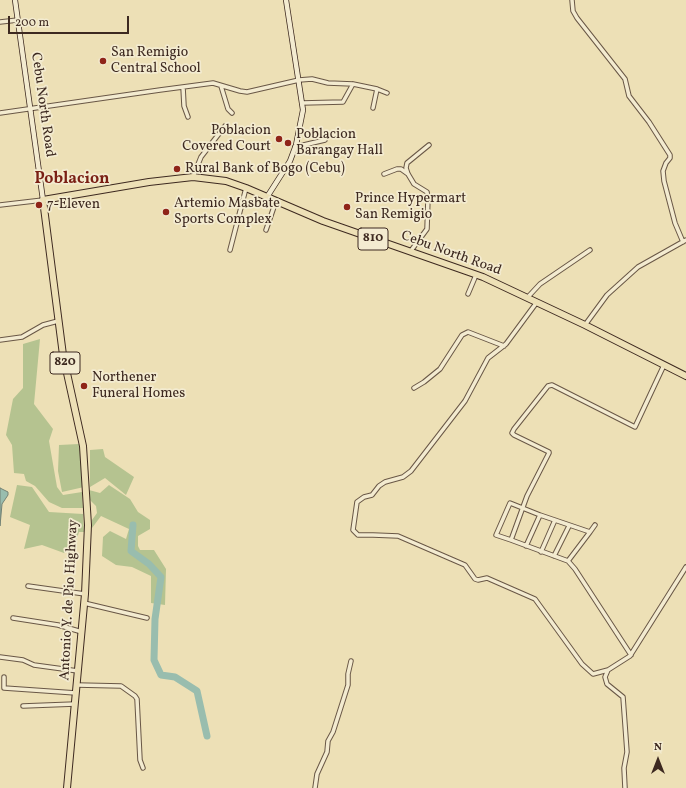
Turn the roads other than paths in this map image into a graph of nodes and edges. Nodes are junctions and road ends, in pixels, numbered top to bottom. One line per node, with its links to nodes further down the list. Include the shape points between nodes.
1 (15, 0): 4 (street, Cebu North Road)
2 (286, 0): 6 (street)
3 (572, 0): 31 (street, via 577,18 625,79 629,96 670,155 663,172 664,181 675,223)
4 (18, 20): 5 (street); 14 (street, Cebu North Road)
5 (0, 22)
6 (299, 80): 7 (street); 8 (street, via 247,92); 12 (street)
7 (353, 84): 10 (street); 12 (street, via 342,102)
8 (221, 86): 9 (street, via 213,83); 16 (street, via 228,109)
9 (183, 87): 14 (street); 17 (street, via 184,106)
10 (377, 89): 11 (street); 13 (street)
11 (387, 93)
12 (302, 103): 21 (street, via 303,110)
13 (373, 108)
14 (31, 109): 15 (street); 27 (street, Cebu North Road)
15 (0, 113)
16 (232, 113)
17 (188, 117)
18 (225, 126): 24 (street, via 201,157)
19 (325, 140): 21 (street)
20 (429, 145): 23 (street, via 407,163)
21 (295, 147): 26 (street, via 290,161)
22 (384, 174): 23 (street, via 397,169)
23 (408, 174): 34 (street, via 414,184 426,192 428,211 427,229)
24 (193, 177): 25 (highway, Cebu North Road / 810, via 226,181); 27 (highway, Cebu North Road / 810)
25 (246, 188): 26 (highway, Cebu North Road / 810); 32 (street)
26 (267, 197): 28 (highway, Cebu North Road / 810)
27 (43, 200): 29 (street); 39 (highway, Antonio Y. de Pio Highway / 820)
28 (276, 201): 30 (street); 34 (highway, Cebu North Road / 810, via 322,221)
29 (0, 205)
30 (266, 230)
31 (684, 241): 40 (street, via 638,267 607,295)
32 (230, 250)
33 (590, 250): 37 (street, via 540,284)
34 (410, 252): 35 (highway, Cebu North Road / 810)
35 (476, 275): 36 (street); 37 (highway, Cebu North Road / 810)
36 (468, 294)
37 (527, 298): 38 (highway, Cebu North Road / 810)
38 (537, 302): 40 (highway, Cebu North Road / 810); 42 (street)
39 (58, 321): 41 (street, via 43,325 22,337); 59 (highway, Antonio Y. de Pio Highway / 820, via 84,454 88,534)
40 (585, 325): 43 (highway, Cebu North Road / 810)
41 (0, 340)
42 (504, 346): 45 (street, via 468,332 462,335 440,369); 67 (street, via 488,358 465,401 411,471 403,477 385,482 372,495 357,502 353,530 358,535 398,536 464,565 475,579 487,578 535,599 582,664 593,674)
43 (664, 365): 44 (highway, Cebu North Road / 810); 46 (street, via 635,427 557,387 548,386 512,433 549,452)
44 (686, 376)
45 (414, 388)
46 (523, 509): 47 (street); 52 (street); 52 (street, via 510,503 498,529 496,535)
47 (540, 515): 48 (street); 53 (street)
48 (555, 520): 50 (street); 54 (street)
49 (595, 525): 51 (street)
50 (569, 526): 51 (street); 55 (street)
51 (590, 532): 56 (street)
52 (511, 540): 53 (street)
53 (526, 546): 54 (street)
54 (540, 552): 55 (street)
55 (554, 556): 56 (street)
56 (568, 561): 64 (street)
57 (686, 567): 64 (street)
58 (28, 586): 59 (street)
59 (85, 594): 60 (highway, Antonio Y. de Pio Highway / 820)
60 (84, 603): 62 (street); 63 (highway, Antonio Y. de Pio Highway / 820)
61 (13, 618): 63 (street, via 58,625)
62 (147, 618)
63 (82, 632): 68 (highway, Antonio Y. de Pio Highway / 820)
64 (631, 655): 67 (street)
65 (0, 657): 68 (street)
66 (351, 661): 76 (street, via 348,685 317,774)
67 (608, 670): 77 (street, via 605,677 607,684 623,697 627,752 624,768)
68 (78, 671): 70 (highway, Antonio Y. de Pio Highway / 820)
69 (4, 677): 71 (street, via 4,688)
70 (77, 685): 71 (highway, Antonio Y. de Pio Highway / 820); 74 (street, via 122,686 135,696 139,754)
71 (76, 693): 72 (highway, Antonio Y. de Pio Highway / 820)
72 (75, 704): 73 (street); 75 (highway, Antonio Y. de Pio Highway / 820)
73 (23, 706)
74 (143, 768)
75 (67, 788)
76 (315, 788)
77 (625, 788)

